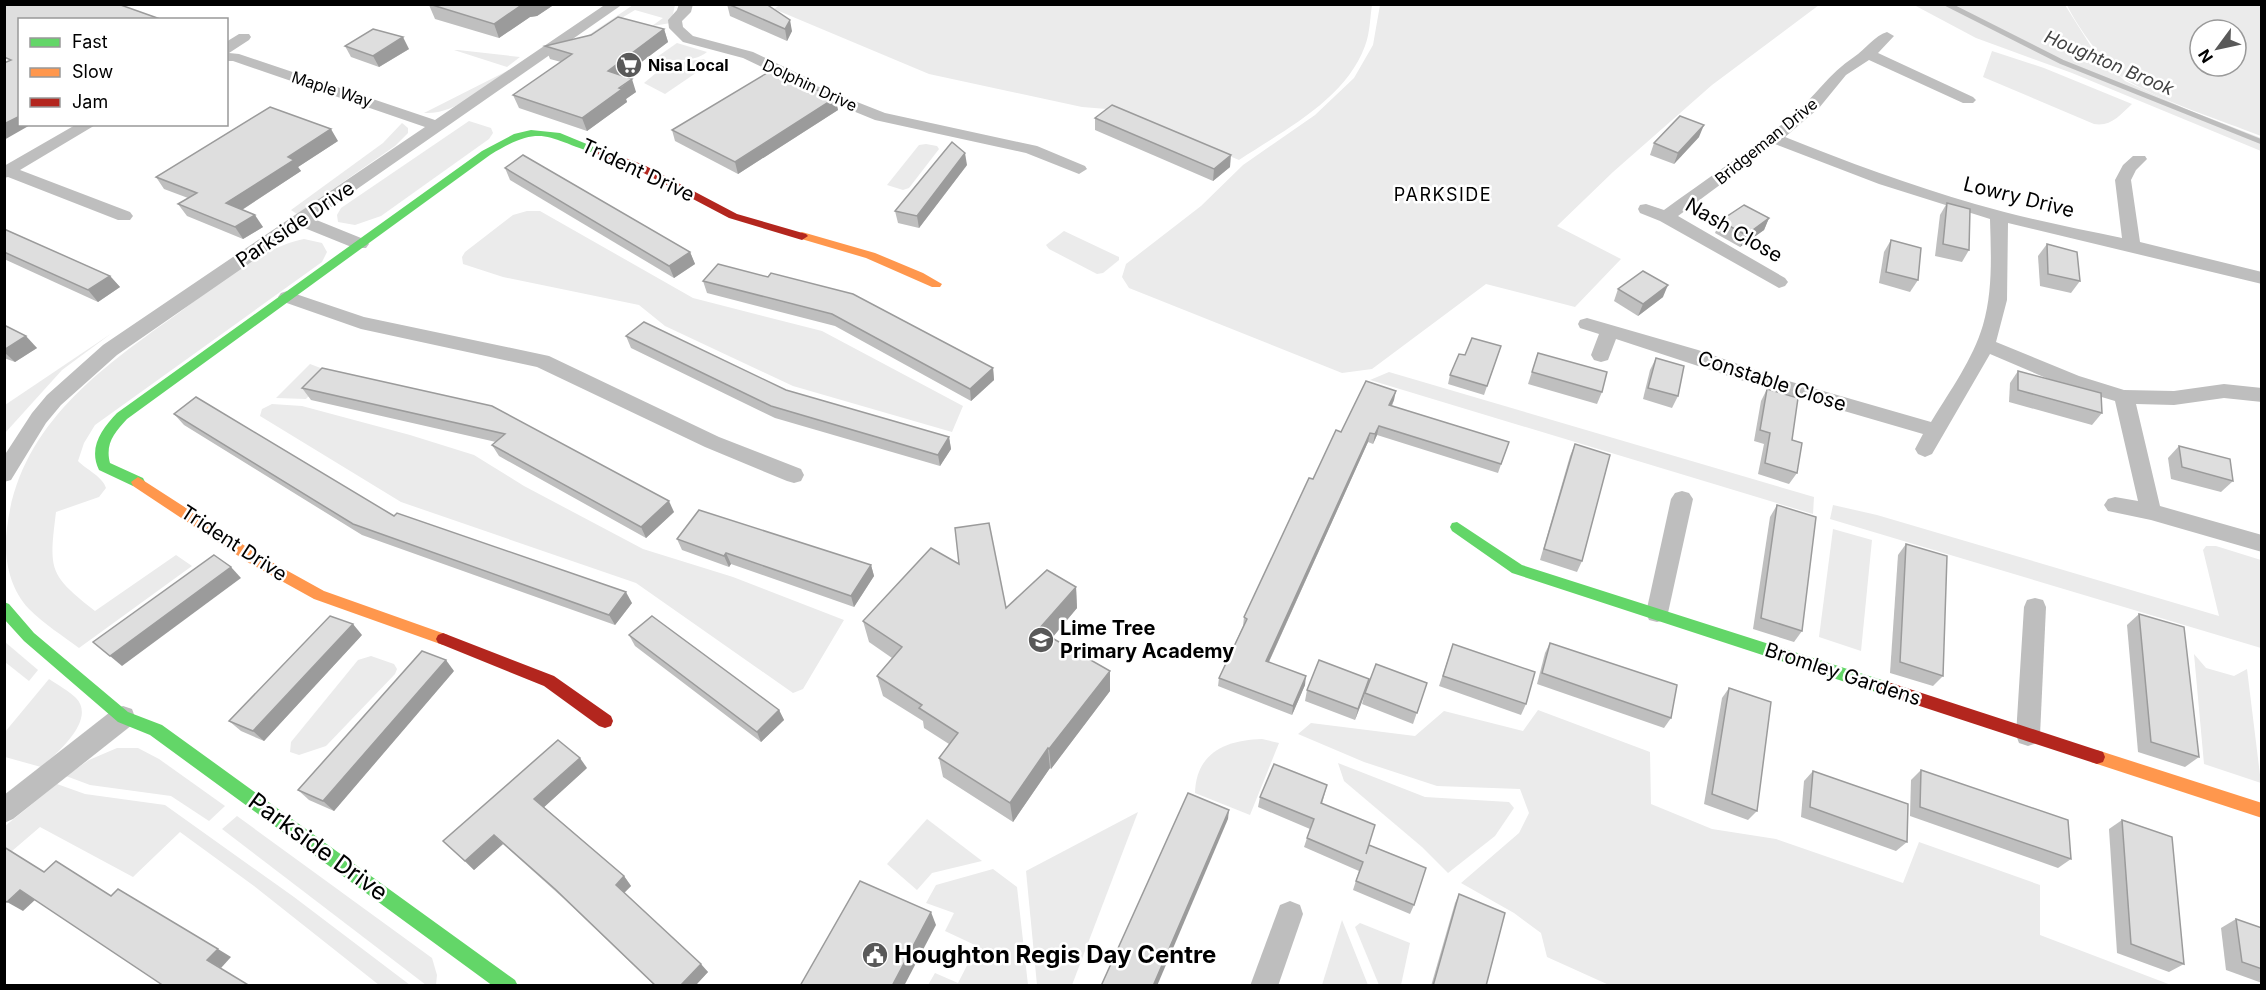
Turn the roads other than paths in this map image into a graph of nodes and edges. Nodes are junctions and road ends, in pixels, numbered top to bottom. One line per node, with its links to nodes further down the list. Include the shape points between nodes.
1 (616, 4): 10 (street, Parkside Drive)
2 (686, 4): 13 (street, Dolphin Drive, via 675,20 676,28 688,39 748,55 814,90 882,117 1031,149)
3 (1887, 36): 6 (street, Bridgeman Drive)
4 (244, 37): 5 (street)
5 (228, 48)
6 (1868, 54): 8 (street); 11 (street, Bridgeman Drive, via 1841,72 1814,105)
7 (228, 57): 10 (street, Maple Way)
8 (1968, 100)
9 (86, 126): 14 (street)
10 (437, 126): 19 (street, Parkside Drive)
11 (1772, 137): 17 (street, Lowry Drive, via 1838,164); 18 (street, Bridgeman Drive)
12 (2139, 159): 21 (street, via 2123,180)
13 (1079, 169)
14 (6, 172): 16 (street)
15 (1646, 209): 18 (street, Nash Close)
16 (124, 216)
17 (1999, 216): 21 (street, Lowry Drive); 28 (street, via 1996,307)
18 (1666, 218): 23 (street, Nash Close)
19 (301, 220): 20 (street); 34 (street, Parkside Drive, via 92,365 39,418)
20 (360, 244): 24 (street, Trident Drive, via 504,141 523,134 550,132 640,167 733,216 850,247 895,263); 25 (street, Trident Drive)
21 (2132, 246): 22 (street, Lowry Drive)
22 (2262, 278)
23 (1779, 282)
24 (936, 284)
25 (287, 297): 35 (street, via 361,323 542,362); 45 (street, Trident Drive, via 122,416 103,436 98,453 104,466 145,485 254,559 319,596 455,643 549,681)
26 (1587, 324): 27 (street, Constable Close)
27 (1610, 330): 29 (street); 32 (street, Constable Close)
28 (1984, 344): 31 (street, via 2072,381); 32 (street)
29 (1601, 355)
30 (2262, 395): 31 (street, via 2224,392 2174,398)
31 (2124, 397): 38 (street)
32 (1934, 430): 33 (street)
33 (1925, 449)
34 (4, 474)
35 (794, 476)
36 (1682, 499): 43 (street)
37 (2115, 505): 38 (street)
38 (2151, 512): 40 (street)
39 (1457, 527): 43 (street, Bromley Gardens, via 1517,569)
40 (2262, 544)
41 (2035, 607): 46 (street)
42 (4, 608): 44 (street, Parkside Drive, via 29,637)
43 (1657, 613): 46 (street, Bromley Gardens)
44 (123, 717): 47 (street); 50 (street, Parkside Drive, via 156,730)
45 (604, 721)
46 (2028, 735): 48 (street, Bromley Gardens)
47 (4, 811)
48 (2262, 811)
49 (1290, 914): 52 (street)
50 (475, 976): 51 (street, Parkside Drive)
51 (509, 986)
52 (1264, 986)

